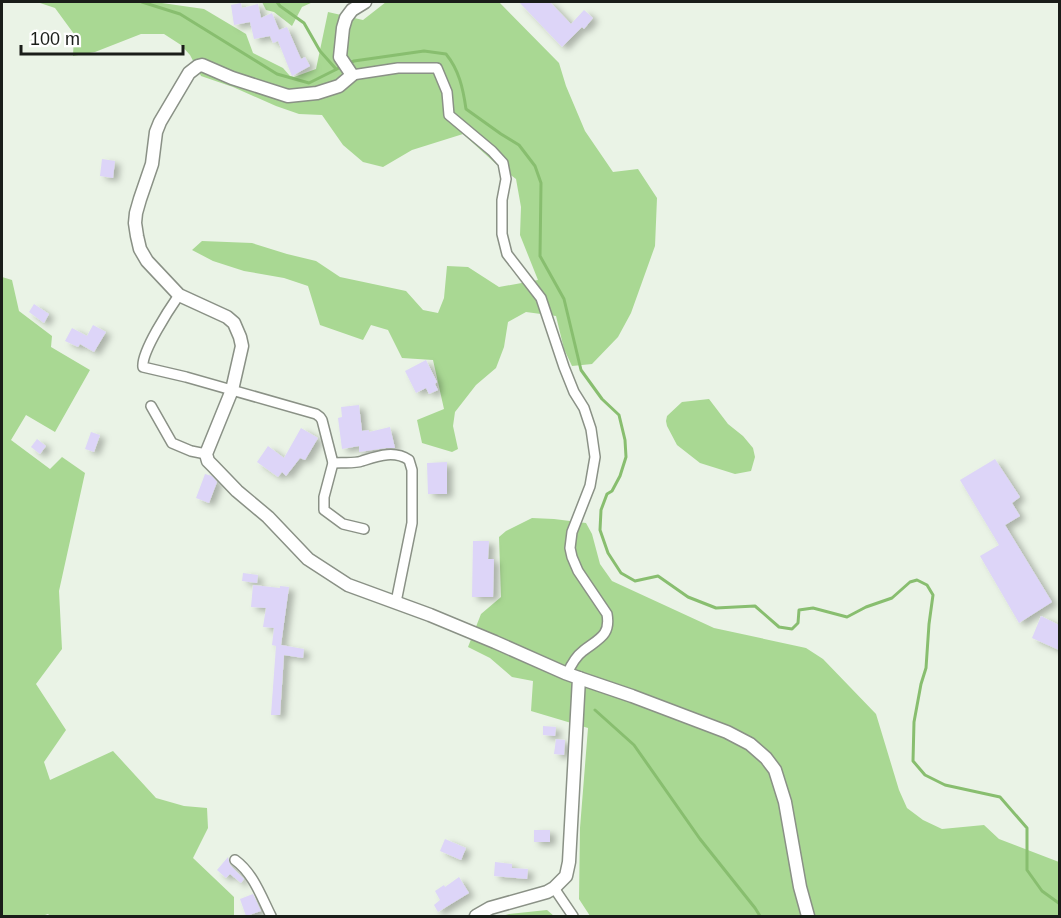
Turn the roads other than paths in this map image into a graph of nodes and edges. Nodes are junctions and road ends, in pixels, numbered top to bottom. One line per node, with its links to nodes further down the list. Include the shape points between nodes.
1 (365, 2): 2 (street, via 352,10 343,28 340,57)
2 (350, 72): 3 (street, via 339,86 288,96 202,65 189,73 156,132 152,164 135,223 140,249 147,261); 10 (street, via 437,68 447,92 448,115 503,163 506,179 502,234 507,254 541,298 564,367 584,408 595,457 570,548 578,571 608,621 600,640 582,652)
3 (179, 295): 4 (street, via 227,317 238,330 242,346); 4 (street, via 142,361 143,367)
4 (232, 390): 6 (street); 7 (street, via 319,416)
5 (151, 406): 6 (street, via 172,443)
6 (206, 454): 9 (street, via 237,491 308,559 348,585)
7 (333, 463): 8 (street, via 324,510 343,524); 9 (street, via 383,454 409,460 412,523)
8 (364, 529)
9 (396, 602): 10 (street)
10 (567, 674): 11 (street)
11 (579, 678): 13 (street, via 569,862 566,876); 17 (street, via 727,732 766,758 775,770 785,802)
12 (235, 860): 14 (street, via 249,874)
13 (554, 888): 15 (street); 16 (street)
14 (271, 916)
15 (476, 916)
16 (573, 916)
17 (808, 916)

